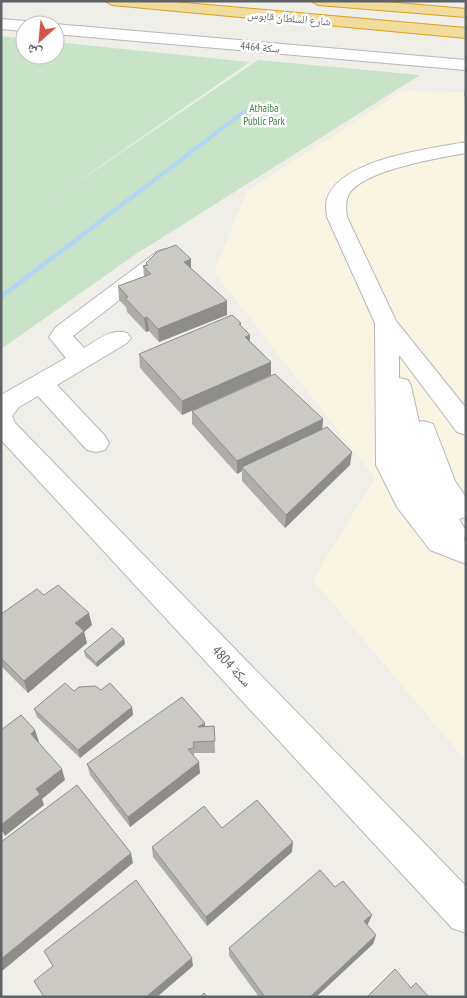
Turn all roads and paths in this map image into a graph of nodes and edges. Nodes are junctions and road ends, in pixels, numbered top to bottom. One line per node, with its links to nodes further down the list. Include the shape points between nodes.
1 (112, 1): 7 (highway, شارع السلطان قابوس)
2 (318, 1): 3 (highway, شارع السلطان قابوس)
3 (466, 13)
4 (1, 24): 5 (street)
5 (15, 25)
6 (65, 30): 8 (street, سكة 4464)
7 (466, 33)
8 (433, 62): 9 (street, سكة 4464); 10 (street, via 436,73 443,77)
9 (466, 65)
10 (466, 78)
11 (466, 147): 13 (street, via 400,161 350,181 339,193 337,217)
12 (165, 255): 15 (street, via 64,332 61,338)
13 (386, 322): 19 (street); 21 (street, via 442,484); 22 (street, via 419,481 456,539); 23 (street, via 388,465 407,500 440,542)
14 (119, 338): 15 (street)
15 (82, 360): 16 (street)
16 (41, 383): 17 (street, via 10,401); 20 (street)
17 (1, 413)
18 (1, 418): 24 (street, سكة 4804, via 3,426)
19 (466, 426)
20 (96, 443)
21 (466, 519)
22 (466, 543)
23 (466, 553)
24 (466, 914)

